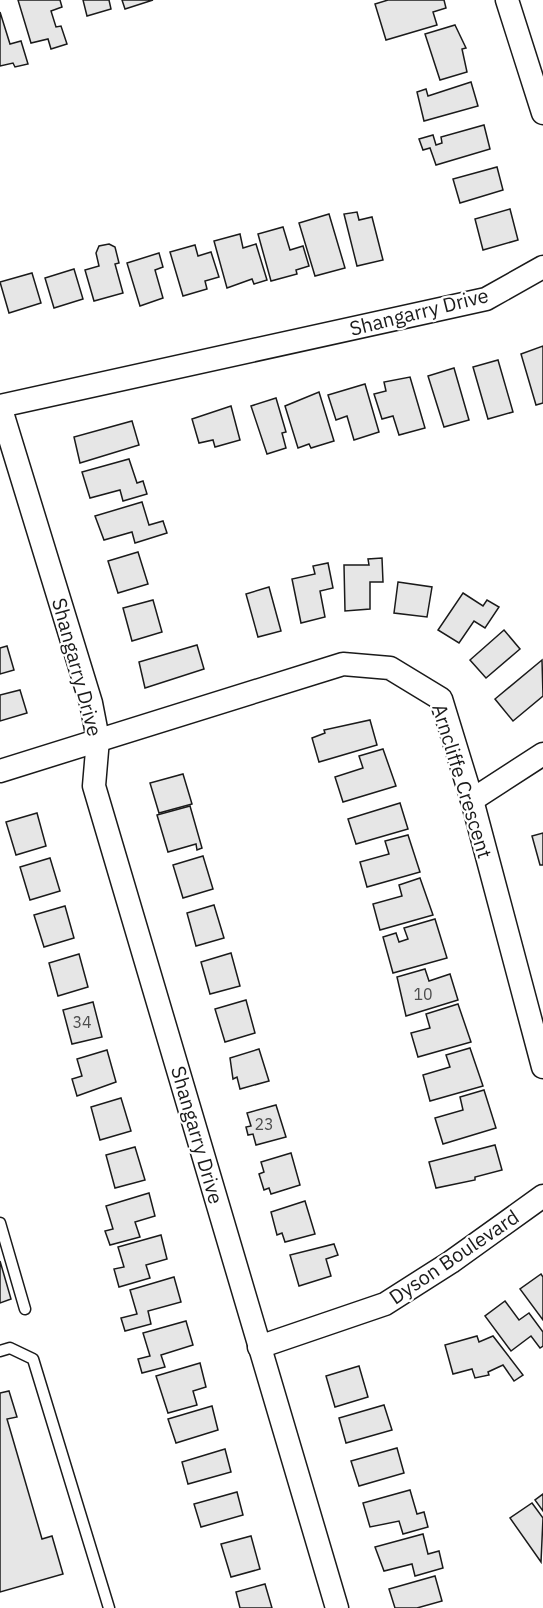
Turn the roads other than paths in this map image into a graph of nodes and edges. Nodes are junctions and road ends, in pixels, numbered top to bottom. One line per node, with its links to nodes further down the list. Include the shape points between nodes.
1 (507, 0): 2 (street)
2 (543, 113)
3 (543, 267): 4 (street, Shangarry Drive, via 486,299 0,406 91,704)
4 (98, 739): 6 (street, Arncliffe Crescent); 7 (street, Arncliffe Crescent, via 343,664 390,668 441,699); 12 (street, Shangarry Drive, via 94,786)
5 (543, 754): 7 (street)
6 (0, 771)
7 (472, 800): 8 (street, Arncliffe Crescent)
8 (543, 1067)
9 (543, 1196): 12 (street, Dyson Boulevard, via 385,1304)
10 (0, 1223): 11 (lane)
11 (24, 1310)
12 (259, 1347): 15 (street, Shangarry Drive)
13 (0, 1351): 14 (lane, via 10,1348 33,1359)
14 (109, 1608)
15 (337, 1608)

